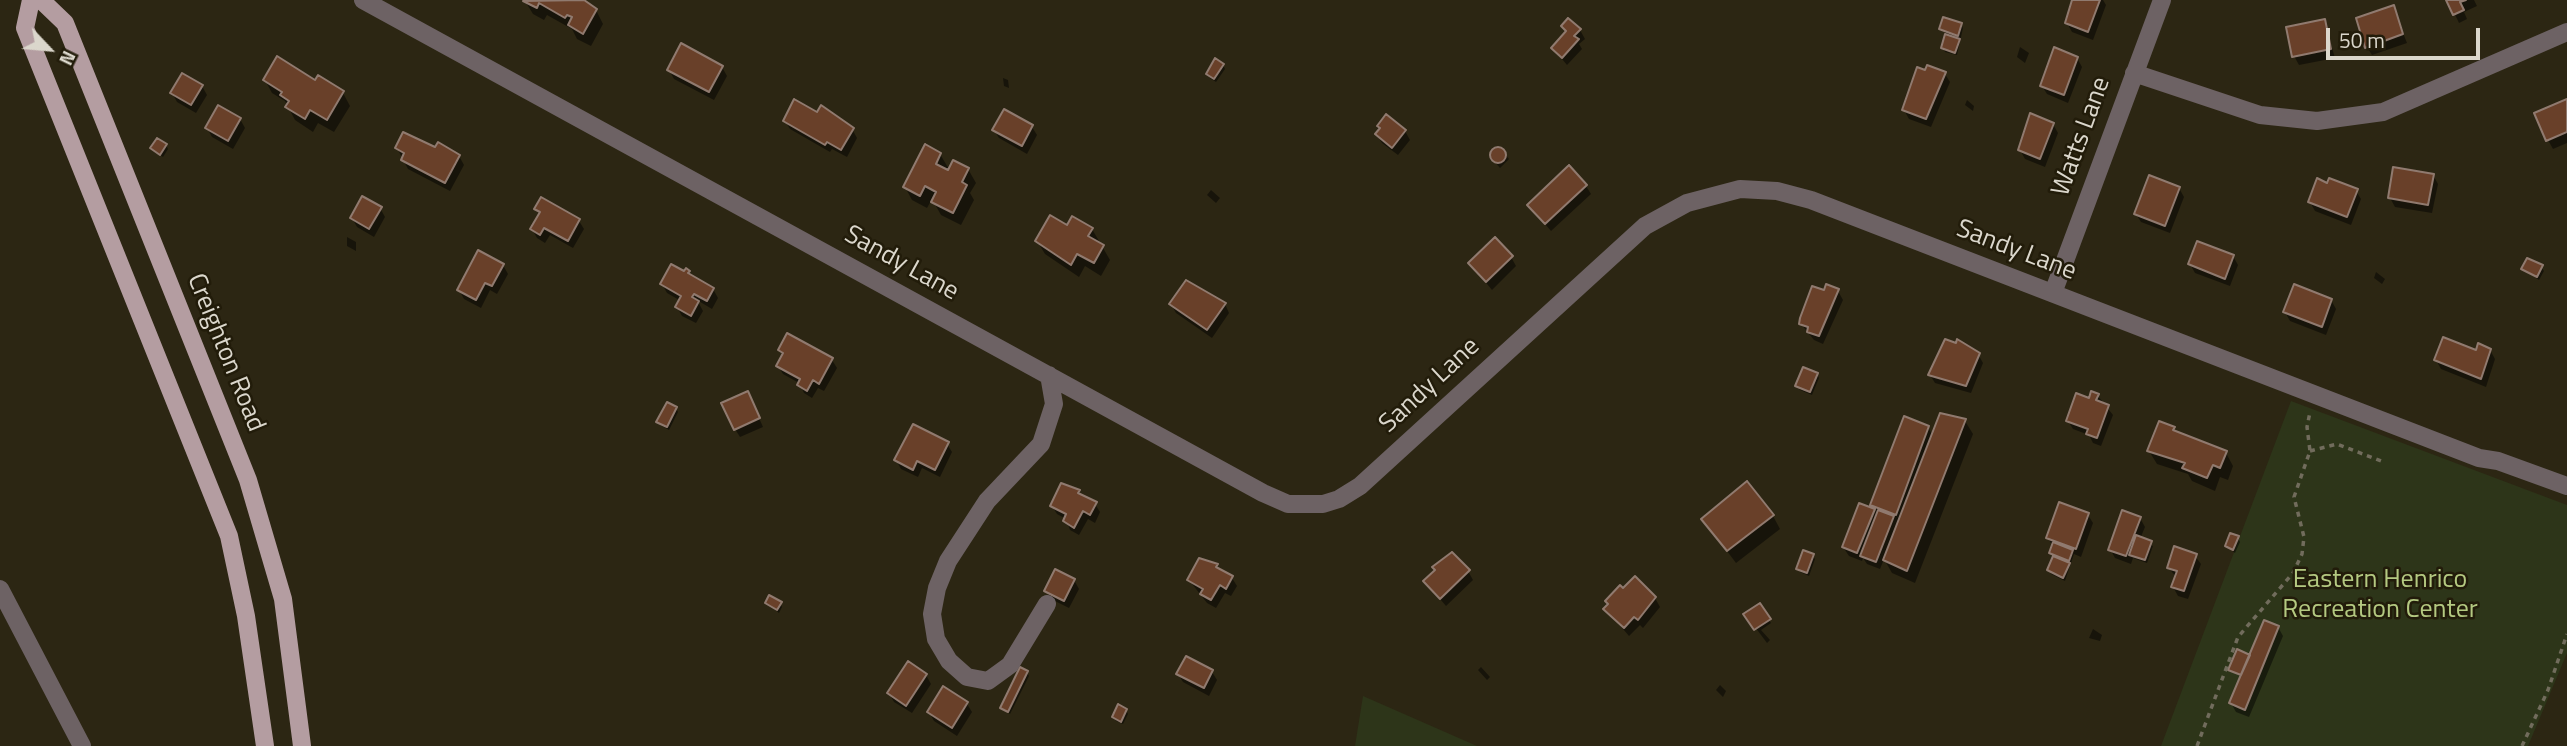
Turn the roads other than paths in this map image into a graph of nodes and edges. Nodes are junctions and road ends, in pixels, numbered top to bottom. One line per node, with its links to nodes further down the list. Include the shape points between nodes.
1 (31, 0): 13 (main road, via 25,29 229,536)
2 (41, 0): 14 (main road, Creighton Road, via 65,23 248,480 283,599)
3 (363, 0): 8 (street, Sandy Lane)
4 (2162, 0): 6 (street, Watts Lane)
5 (2567, 32): 6 (street, via 2383,112 2318,121 2260,115)
6 (2134, 73): 7 (street, Watts Lane)
7 (2053, 293): 8 (street, Sandy Lane, via 1811,200 1759,189 1720,192 1687,202 1637,233 1360,486 1322,504 1288,503 1263,493); 9 (street, Sandy Lane, via 2479,458)
8 (1049, 375): 11 (street, via 1054,404 1041,444 987,501 948,561 932,614 936,639 949,661 967,677 988,681 1010,665)
9 (2567, 486)
10 (0, 589): 12 (street)
11 (1047, 604)
12 (82, 746)
13 (265, 746)
14 (302, 746)

